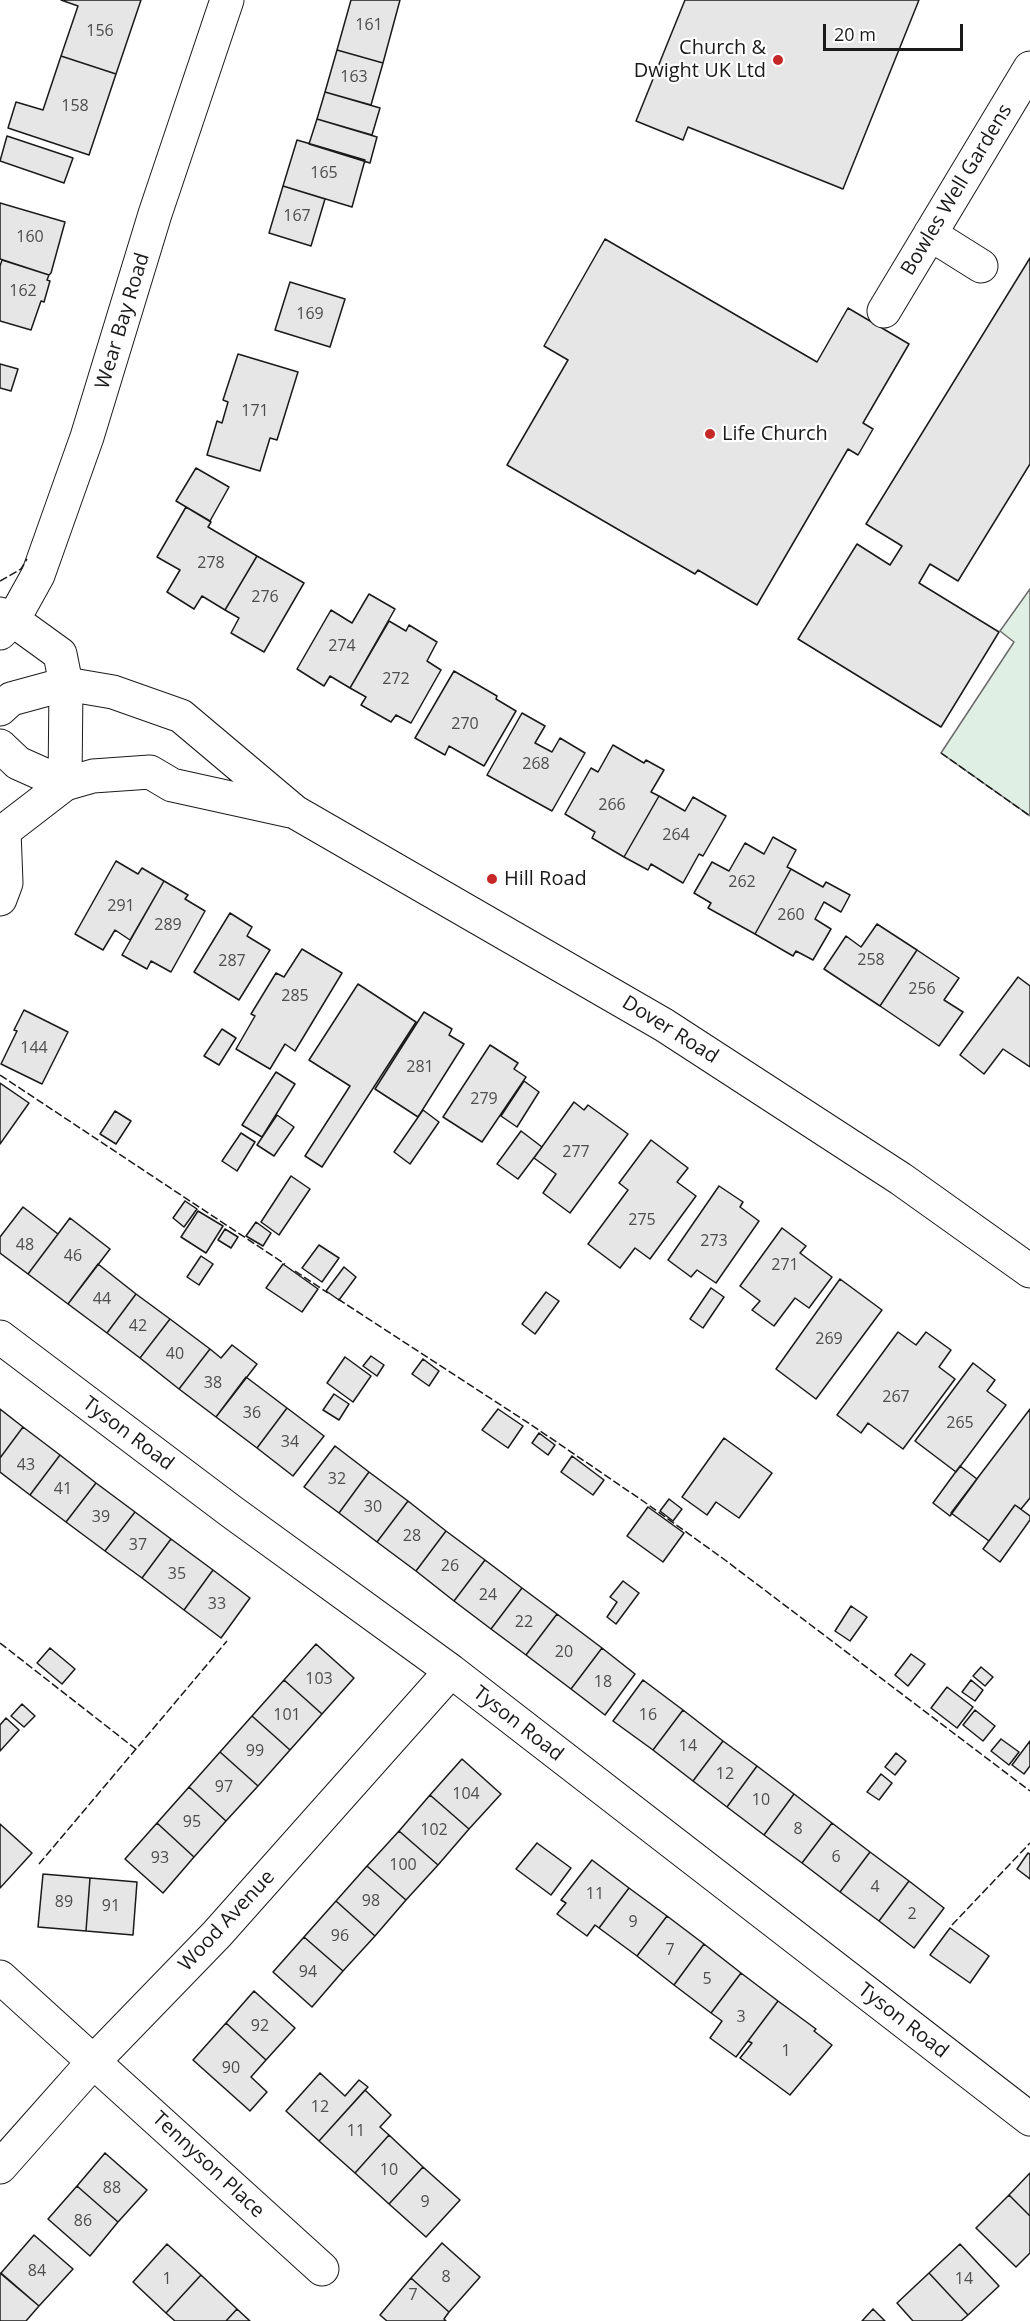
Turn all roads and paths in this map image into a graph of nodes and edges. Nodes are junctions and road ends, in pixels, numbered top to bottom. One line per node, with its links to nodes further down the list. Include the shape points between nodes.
1 (227, 0): 6 (street, Wear Bay Road, via 155,214 87,437 38,576)
2 (1030, 68): 3 (street, Bowles Well Gardens)
3 (930, 234): 4 (street); 5 (street, Bowles Well Gardens)
4 (981, 267)
5 (884, 311)
6 (4, 622): 7 (street, via 60,654)
7 (66, 684): 8 (street, via 11,699); 10 (street); 11 (street, via 113,692 181,716)
8 (0, 709)
9 (0, 746): 10 (street, via 18,763)
10 (65, 784): 11 (street, via 93,776 150,772 172,785); 12 (street)
11 (295, 812): 14 (street, Dover Road, via 664,1024 901,1179)
12 (2, 834): 13 (street, via 6,883)
13 (0, 899)
14 (1030, 1271)
15 (0, 1337): 16 (street, Tyson Road)
16 (450, 1671): 18 (street, Wood Avenue, via 217,1934); 19 (street, Tyson Road)
17 (0, 1977): 18 (street, Tennyson Place)
18 (94, 2061): 20 (street, Wood Avenue); 21 (street, Tennyson Place)
19 (1030, 2119)
20 (0, 2167)
21 (321, 2269)

